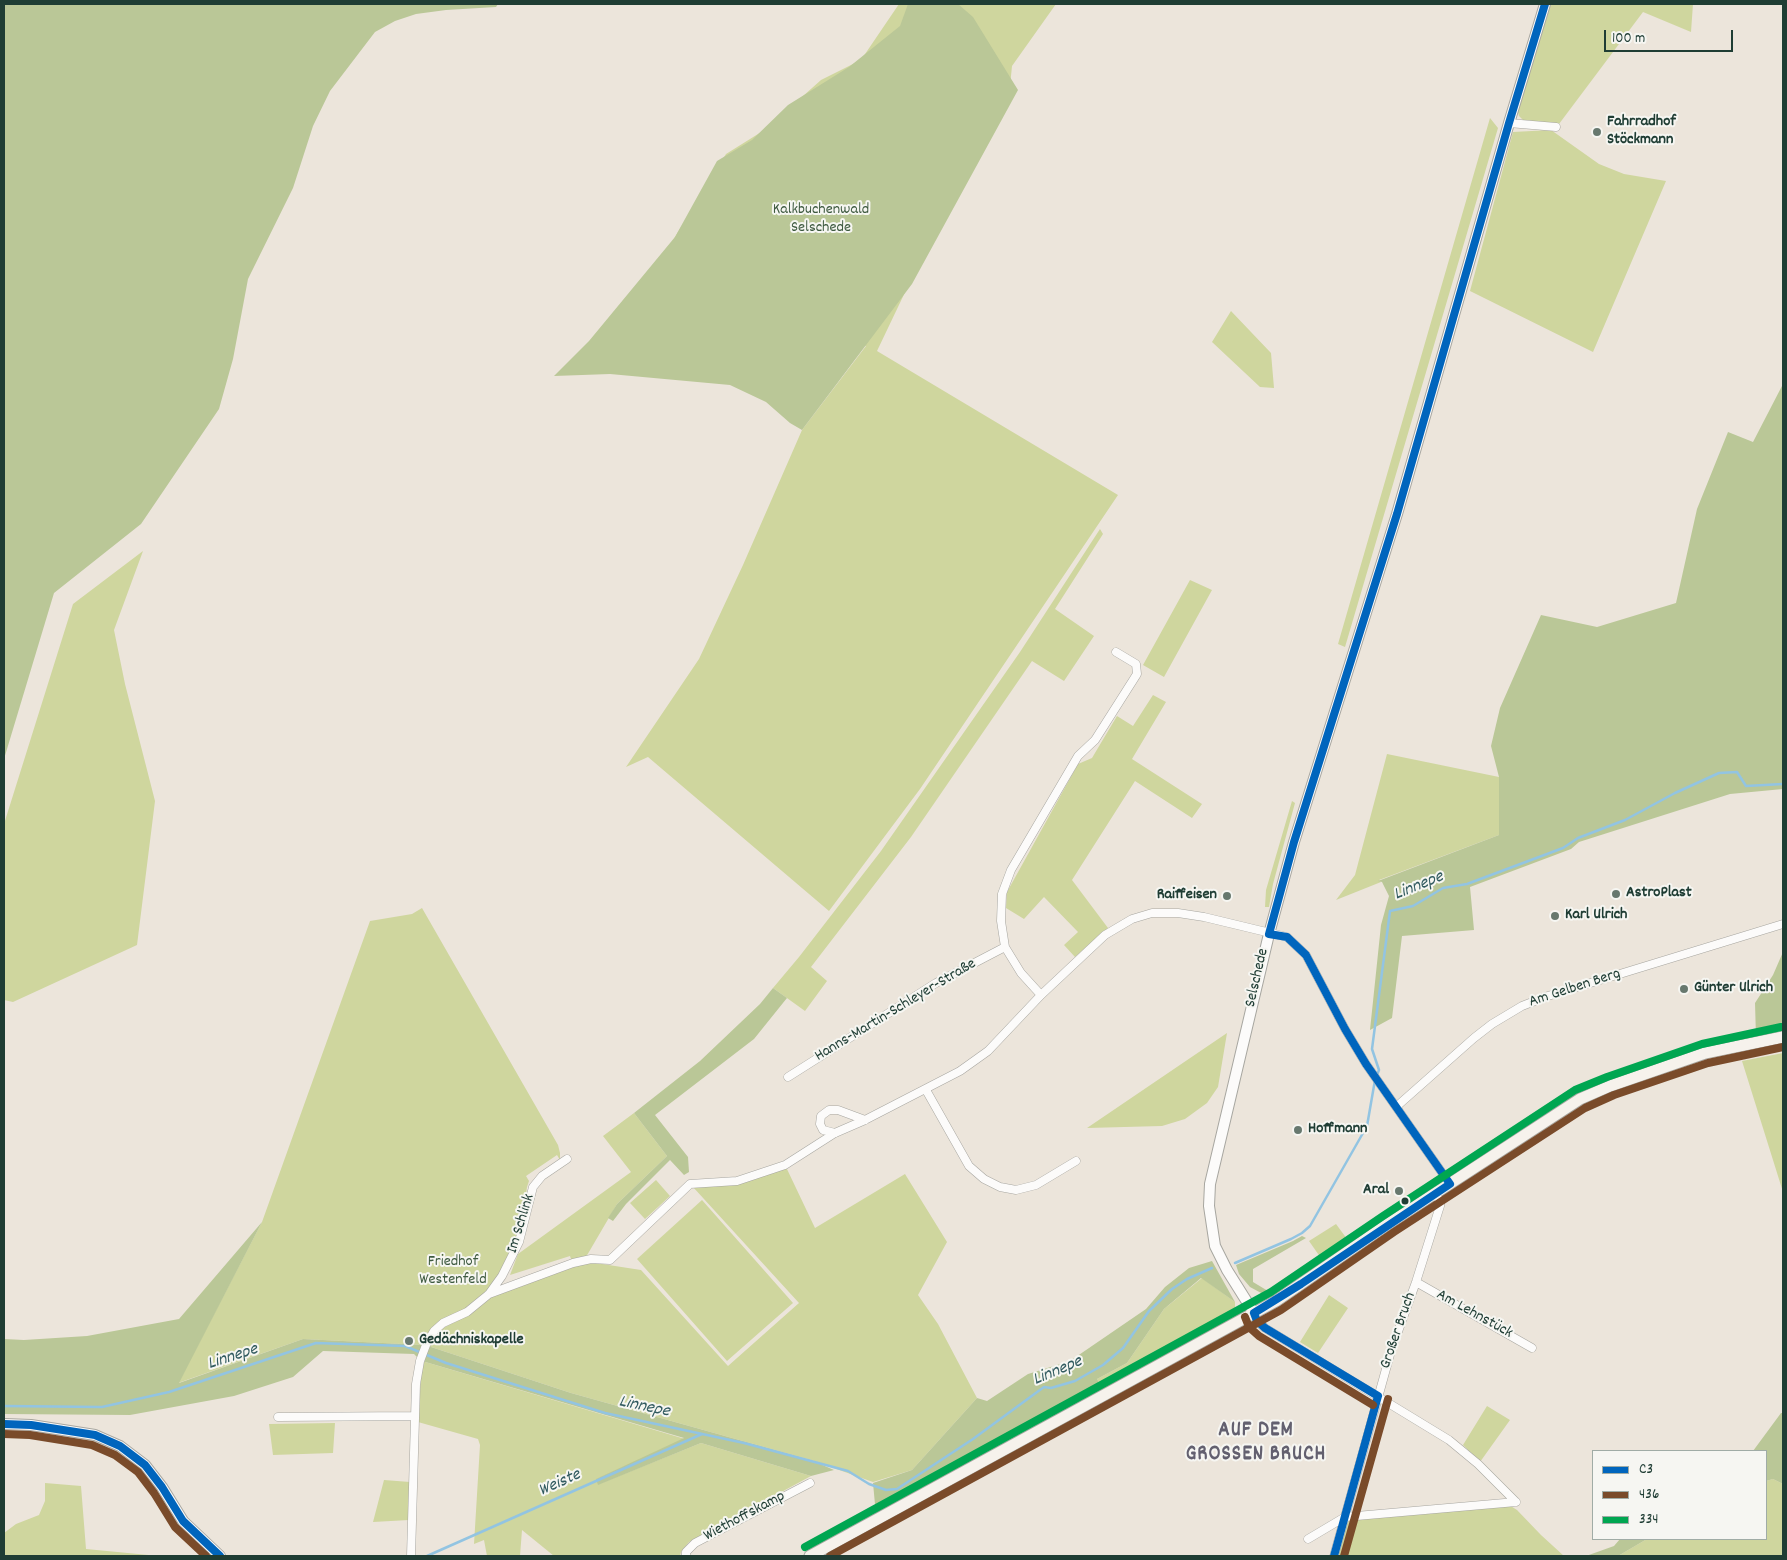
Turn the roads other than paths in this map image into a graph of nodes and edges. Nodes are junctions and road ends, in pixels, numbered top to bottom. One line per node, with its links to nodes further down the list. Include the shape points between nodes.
1 (1545, 4): 2 (street, Selschede)
2 (1509, 123): 3 (street); 6 (street, Selschede, via 1397,514)
3 (1556, 127)
4 (1116, 652): 7 (street, via 1136,664 1137,674 1096,740 1078,756 1011,870 1002,894 1001,921)
5 (1783, 924): 12 (street, Am Gelben Berg, via 1522,1006 1474,1038)
6 (1268, 934): 8 (street, via 1204,917 1152,913 1132,919 1104,935); 12 (street, via 1287,937 1306,955 1368,1068); 21 (street, Selschede, via 1210,1184 1209,1206 1215,1246)
7 (1005, 947): 8 (street); 10 (street, Hanns-Martin-Schleyer-Straße, via 936,983)
8 (1041, 996): 11 (street, via 988,1051)
9 (1783, 1038): 17 (main road, via 1705,1053 1596,1091 1560,1110)
10 (788, 1076)
11 (926, 1090): 13 (street); 16 (street, via 969,1166 1000,1187 1016,1190 1036,1185)
12 (1396, 1107): 17 (street)
13 (865, 1120): 14 (street); 14 (street, via 829,1110 821,1116 820,1124 823,1130)
14 (835, 1133): 20 (street, via 785,1165 737,1181 690,1184 610,1260 591,1259 573,1263)
15 (566, 1159): 20 (street, Im Schlink, via 542,1176 533,1187 519,1242)
16 (1076, 1161)
17 (1450, 1184): 18 (main road)
18 (1435, 1193): 19 (street, Großer Bruch, via 1440,1206); 21 (main road)
19 (1416, 1282): 22 (street, Am Lehnstück); 23 (street, Großer Bruch)
20 (489, 1294): 24 (street, Im Schlink, via 434,1331 420,1360)
21 (1254, 1313): 23 (street, via 1265,1328); 33 (main road)
22 (1532, 1348)
23 (1378, 1396): 28 (street, Großer Bruch); 28 (street, via 1463,1451 1516,1502)
24 (414, 1416): 25 (street); 31 (street, Im Schlink)
25 (278, 1417)
26 (4, 1424): 30 (street, via 31,1425 95,1436 120,1446 145,1465 183,1521)
27 (810, 1483): 32 (street, Wiethoffskamp, via 695,1543)
28 (1345, 1517): 29 (street); 34 (street, Großer Bruch)
29 (1308, 1539)
30 (220, 1556)
31 (411, 1556)
32 (686, 1556)
33 (810, 1556)
34 (1334, 1556)

